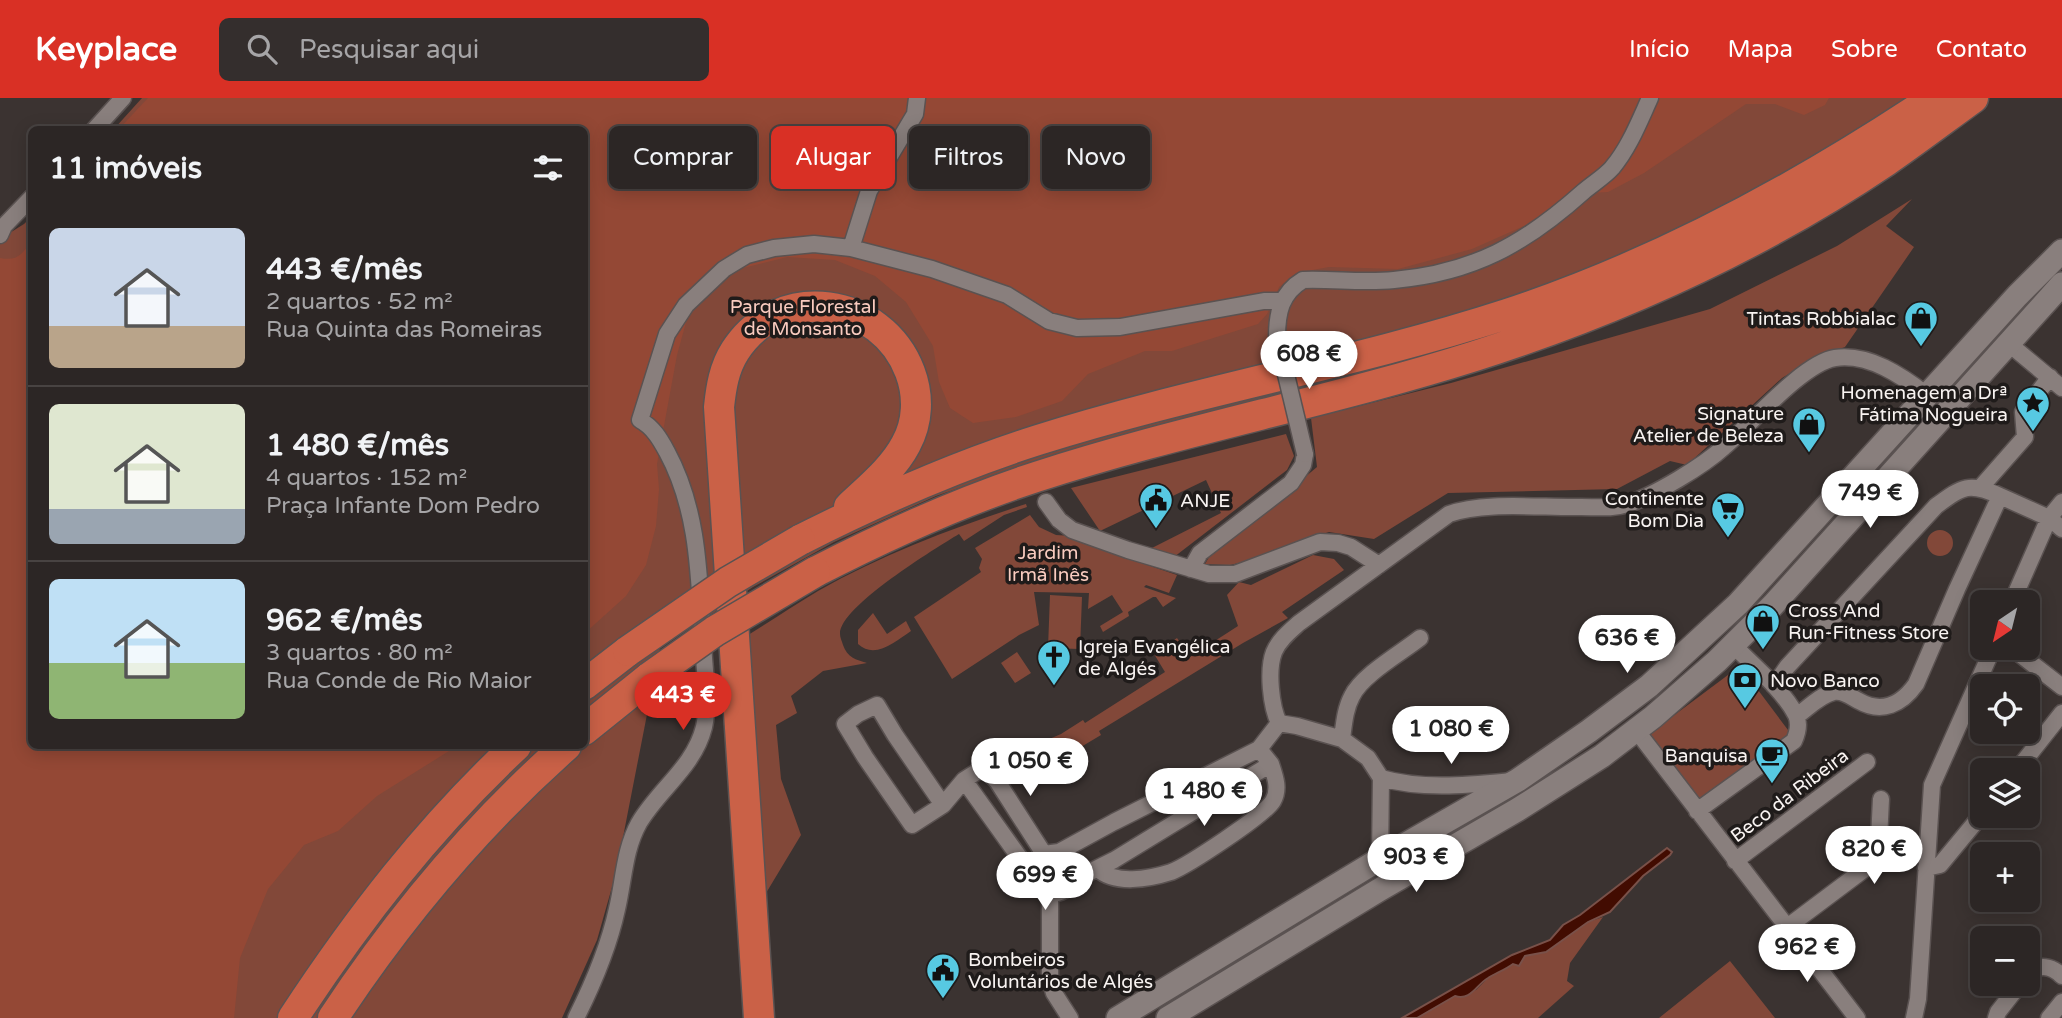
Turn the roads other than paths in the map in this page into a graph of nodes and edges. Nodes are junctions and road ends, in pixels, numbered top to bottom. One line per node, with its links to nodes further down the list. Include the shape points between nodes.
1 (123, 98): 6 (street)
2 (917, 98): 9 (street, via 915,114 869,191)
3 (1650, 98): 13 (street, via 1610,170 1536,232 1499,253 1423,276 1303,280)
4 (1934, 98): 11 (highway)
5 (1973, 98): 11 (highway, via 1848,185)
6 (98, 126)
7 (28, 201): 8 (street)
8 (0, 234)
9 (851, 248): 13 (street, via 1007,295 1049,321 1077,328 1120,327 1264,301); 73 (street, via 814,244 774,247 747,256 724,269 686,305 667,334 640,420 659,436 691,513 699,571 704,724 691,758 633,835 615,919)
10 (2062, 251): 16 (street)
11 (1694, 253): 22 (highway, via 1663,254 1457,330 1037,440 929,480); 39 (highway, bridge, via 1591,315 1472,357 1014,485 912,524 815,572 715,631)
12 (2062, 284): 14 (street)
13 (1282, 302): 27 (street, bridge, via 1277,337 1305,454 1303,465 1291,483 1200,553)
14 (2008, 343): 15 (street); 25 (street)
15 (2056, 383): 17 (street, via 2023,412 2025,437)
16 (1927, 396): 24 (street); 26 (street, via 1881,366 1835,358 1809,370 1721,450 1639,500 1615,507 1460,510 1439,520)
17 (1981, 487): 18 (street); 34 (street, via 1961,490 1936,506)
18 (2000, 496): 21 (street); 37 (street, via 1909,695 1880,708 1835,691)
19 (1046, 502): 27 (street, via 1072,530)
20 (2062, 502): 21 (street)
21 (2049, 518): 23 (street); 28 (street)
22 (831, 524): 33 (highway, bridge, via 728,582); 74 (highway, via 900,455 912,429 916,398 904,358 890,338 852,312 811,307 781,314 745,339 729,363 719,407)
23 (2062, 529)
24 (1796, 540): 25 (street); 52 (street, via 1738,604 1649,686)
25 (1816, 558): 30 (street)
26 (1379, 565): 27 (street, via 1351,547 1321,542 1234,574); 38 (street, via 1299,623 1274,650 1273,711)
27 (1191, 569)
28 (2017, 590)
29 (1420, 638): 41 (street, via 1361,683 1346,711)
30 (1733, 645): 34 (street); 40 (street)
31 (1988, 660): 60 (street, via 1932,785)
32 (2027, 660): 35 (street)
33 (588, 682)
34 (1774, 686): 37 (street)
35 (2062, 687)
36 (2062, 713): 46 (street)
37 (1797, 716): 55 (street, via 1799,730 1794,741)
38 (1279, 723): 41 (street); 44 (street)
39 (588, 727)
40 (1636, 730): 55 (street); 77 (street, via 1528,804)
41 (1342, 739): 50 (street, via 1368,758)
42 (513, 749): 71 (highway, via 410,858 363,916)
43 (563, 749): 72 (highway, via 450,864 376,955)
44 (1259, 749): 48 (street); 57 (street)
45 (1010, 751): 49 (street)
46 (2026, 758)
47 (1867, 762): 59 (street, Beco da Ribeira)
48 (1271, 764): 61 (street); 61 (street, via 1278,786 1273,801 1255,820 1174,871 1144,879 1105,876)
49 (983, 767): 51 (street); 57 (street)
50 (1381, 778): 52 (street, via 1406,785); 58 (street)
51 (964, 780): 54 (street); 62 (street)
52 (1518, 780): 58 (street)
53 (1881, 799): 65 (street, via 1878,859)
54 (943, 805): 54 (street, via 877,705 845,724 912,825)
55 (1697, 811): 59 (street)
56 (1971, 828): 60 (street, via 1944,861)
57 (1051, 853): 62 (street, via 1037,860); 63 (street, via 1069,858)
58 (1381, 859): 76 (street)
59 (1735, 861): 65 (street)
60 (1926, 868): 70 (street)
61 (1098, 869): 63 (street)
62 (1032, 874): 64 (street, via 1040,889)
63 (1074, 880): 64 (street, via 1066,891)
64 (1050, 894): 75 (street, via 1050,979)
65 (1786, 928): 78 (street)
66 (2040, 967): 67 (street)
67 (2061, 972)
68 (2011, 996): 79 (street)
69 (2062, 1002): 80 (street)
70 (1914, 1017)
71 (293, 1018)
72 (334, 1018)
73 (576, 1018)
74 (759, 1018)
75 (1070, 1018)
76 (1118, 1018)
77 (1168, 1018)
78 (1857, 1018)
79 (1996, 1018)
80 (2049, 1018)

